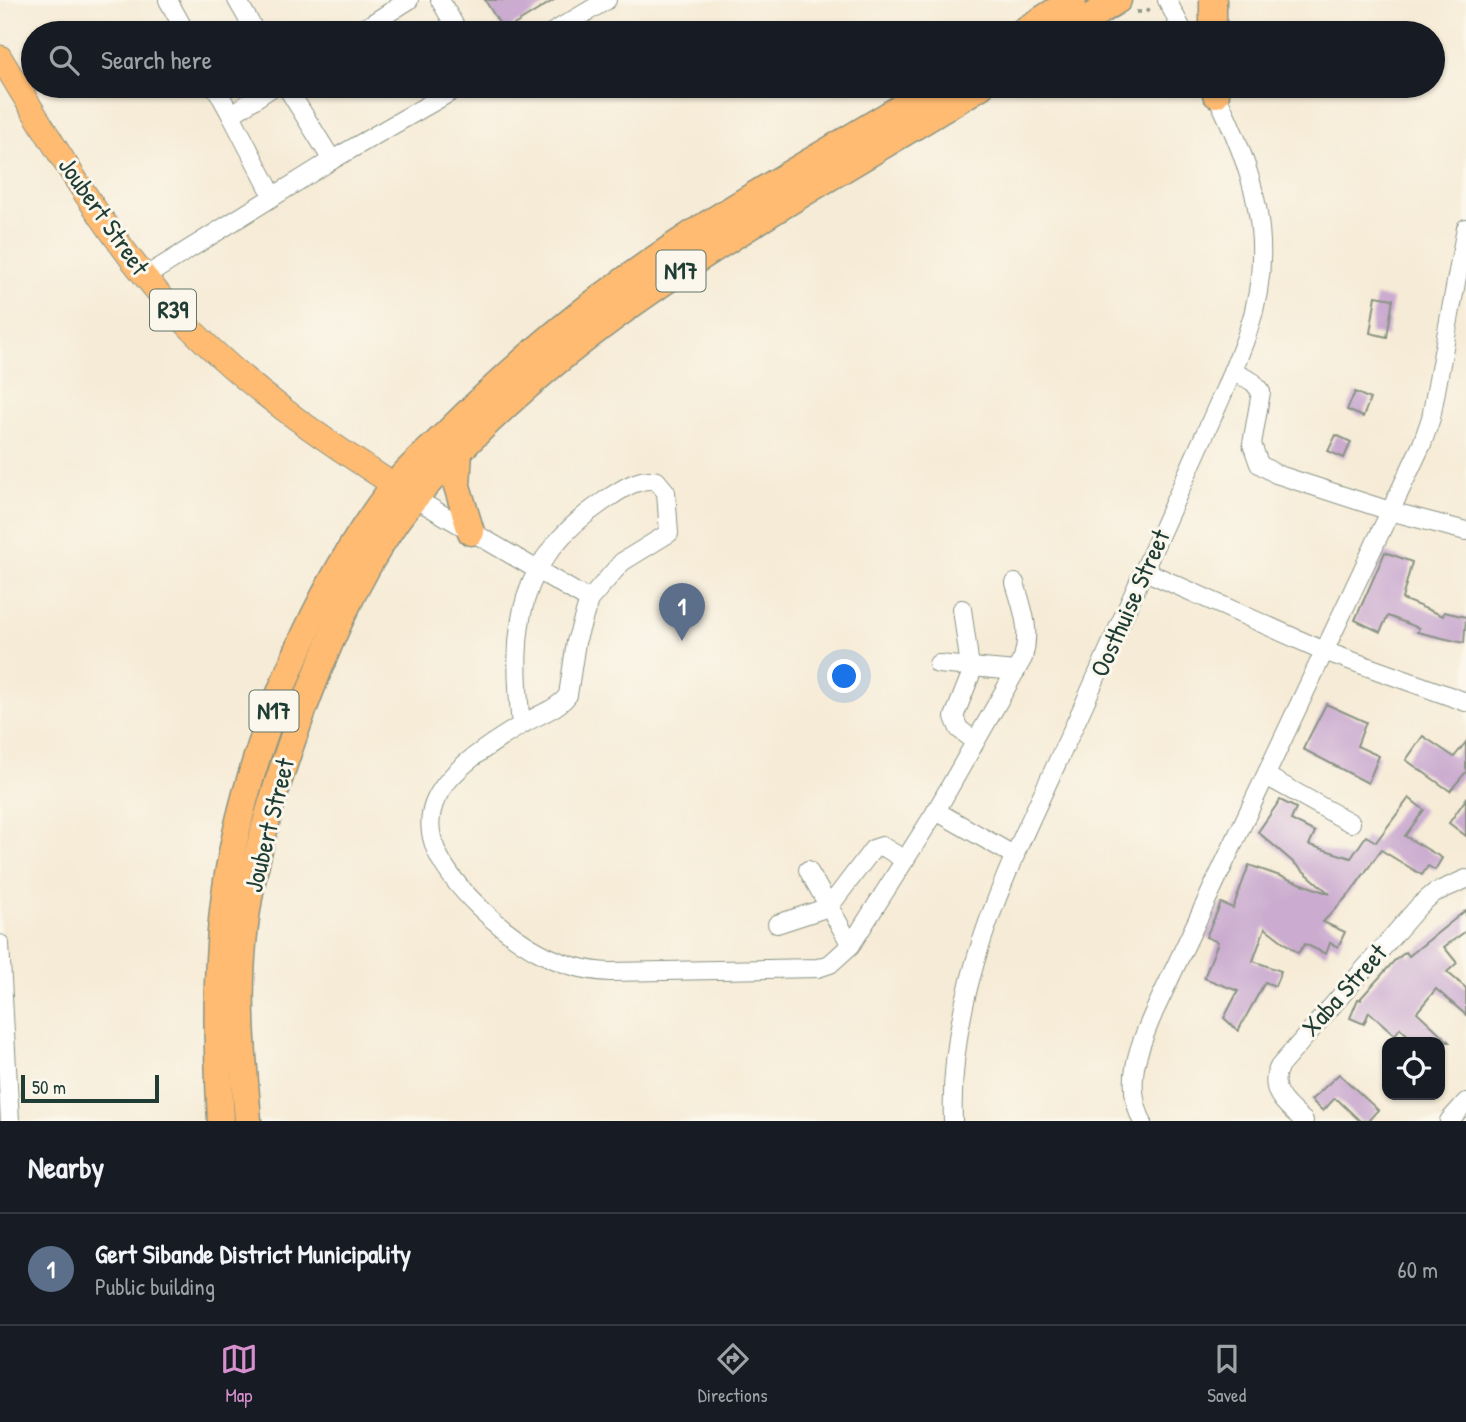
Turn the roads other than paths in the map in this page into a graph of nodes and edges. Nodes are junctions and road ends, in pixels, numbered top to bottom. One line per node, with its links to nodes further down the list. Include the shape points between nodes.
1 (168, 0): 10 (street)
2 (237, 0): 11 (street)
3 (409, 0): 12 (street)
4 (440, 0): 13 (street)
5 (607, 0): 14 (street)
6 (1073, 0): 15 (highway)
7 (1118, 0): 16 (highway)
8 (1167, 0): 17 (street)
9 (1213, 0): 18 (highway)
10 (179, 21)
11 (249, 21)
12 (376, 21)
13 (453, 21)
14 (571, 21)
15 (1039, 21)
16 (1084, 21)
17 (1178, 21)
18 (1213, 21)
19 (0, 57): 20 (main road, Joubert Street / R39)
20 (21, 90)
21 (26, 98): 33 (main road, Joubert Street / R39, via 108,229)
22 (222, 98): 29 (street)
23 (256, 98): 29 (street)
24 (293, 98): 30 (street)
25 (440, 98): 30 (street)
26 (916, 98): 36 (highway, N17, via 708,225 599,299 488,392)
27 (961, 98): 35 (highway, N17, via 743,231 613,317 491,419)
28 (1218, 98): 34 (street, Oosthuise Street, via 1255,187 1262,243 1255,306)
29 (231, 115): 31 (street)
30 (332, 160): 31 (street)
31 (273, 196): 33 (street)
32 (1466, 228): 37 (street, via 1431,418)
33 (146, 276): 36 (main road, Joubert Street / R39, via 212,350 263,394)
34 (1232, 371): 37 (street, via 1261,392 1252,444 1259,464 1276,474); 41 (street, Oosthuise Street)
35 (460, 451): 36 (highway, N17); 39 (highway, via 457,486)
36 (404, 492): 39 (street); 65 (highway, Joubert Street / N17, via 356,542 294,661 247,792 222,922 217,1020); 66 (highway, Joubert Street / N17, via 329,640 264,830 242,955)
37 (1390, 511): 38 (street); 45 (street)
38 (1466, 531)
39 (471, 532): 40 (street)
40 (537, 569): 43 (street); 43 (street, via 559,538 592,509 636,483 660,483 666,492 668,534 622,562); 50 (street, via 517,628)
41 (1145, 571): 45 (street); 55 (street, Oosthuise Street)
42 (1015, 583): 48 (street, via 1028,635)
43 (589, 600): 50 (street, via 576,642 568,695)
44 (962, 609): 47 (street)
45 (1324, 651): 49 (street); 52 (street)
46 (938, 664): 47 (street)
47 (971, 667): 48 (street); 51 (street, via 954,717 959,729)
48 (1016, 671): 51 (street)
49 (1466, 702)
50 (521, 725): 62 (street, via 452,775 434,800 429,829 445,871 489,917 529,947 555,962 610,972 802,970 830,964)
51 (975, 741): 53 (street)
52 (1266, 776): 54 (street); 68 (street, via 1138,1049 1132,1083)
53 (936, 811): 55 (street); 56 (street)
54 (1351, 823)
55 (1015, 856): 67 (street, Oosthuise Street, via 965,995 955,1042)
56 (905, 860): 59 (street, via 882,846 873,849); 62 (street)
57 (808, 870): 59 (street)
58 (1466, 879): 69 (street, Xaba Street, via 1434,893 1419,906 1279,1067 1276,1093)
59 (829, 907): 60 (street); 62 (street)
60 (777, 924)
61 (0, 944): 64 (street)
62 (851, 945)
63 (1466, 1102): 70 (street)
64 (10, 1121)
65 (221, 1121)
66 (248, 1121)
67 (953, 1121)
68 (1142, 1121)
69 (1304, 1121)
70 (1449, 1121)

